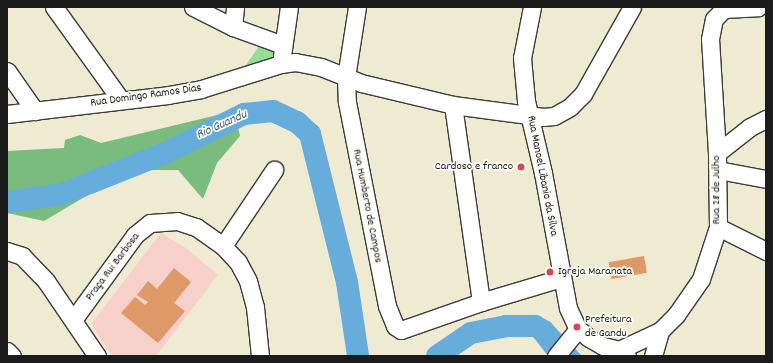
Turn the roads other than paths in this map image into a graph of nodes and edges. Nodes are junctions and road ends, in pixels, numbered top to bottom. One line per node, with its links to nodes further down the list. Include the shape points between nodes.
1 (54, 7): 14 (street)
2 (192, 7): 9 (street)
3 (236, 7): 9 (street)
4 (289, 7): 10 (street)
5 (356, 7): 13 (street, Rua Humberto de Campos)
6 (532, 7): 18 (street, Rua Manoel Libanio da Silva, via 522,58)
7 (632, 7): 18 (street, Rua Domingo Ramos Dias, via 595,74 570,107 554,116)
8 (758, 7): 20 (street, Rua 28 de Julho, via 724,9 717,14 710,40)
9 (232, 27): 10 (street)
10 (284, 45): 11 (street)
11 (281, 64): 13 (street, Rua Domingo Ramos Dias, via 307,64); 14 (street, Rua Domingo Ramos Dias, via 201,89)
12 (7, 71): 16 (street)
13 (346, 77): 15 (street, Rua Domingo Ramos Dias); 28 (street, Rua Humberto de Campos, via 354,143 390,320 402,330)
14 (120, 99): 16 (street, Rua Domingo Ramos Dias)
15 (453, 105): 18 (street, Rua Domingo Ramos Dias); 28 (street)
16 (35, 111): 17 (street, Rua Domingo Ramos Dias)
17 (7, 114)
18 (530, 116): 27 (street, Rua Manoel Libanio da Silva, via 543,173)
19 (766, 119): 20 (street, via 750,127)
20 (718, 162): 22 (street); 23 (street, Rua 28 de Julho)
21 (274, 170): 24 (street)
22 (766, 179)
23 (718, 227): 26 (street); 30 (street, Rua 28 de Julho, via 701,278 680,310)
24 (223, 246): 29 (street, Praça Rui Barbosa, via 196,227 177,221 150,222 135,235); 36 (street, Praça Rui Barbosa, via 238,262 248,281 255,307)
25 (7, 251): 29 (street, via 22,256 27,261 46,281)
26 (766, 251)
27 (561, 278): 28 (street); 31 (street, Rua Manoel Libanio da Silva, via 568,308)
28 (481, 302)
29 (73, 320): 35 (street)
30 (660, 331): 33 (street, Rua 28 de Julho); 38 (street)
31 (580, 334): 33 (street); 37 (street)
32 (7, 351): 34 (street)
33 (623, 353)
34 (12, 356)
35 (97, 356)
36 (260, 356)
37 (556, 356)
38 (653, 356)

